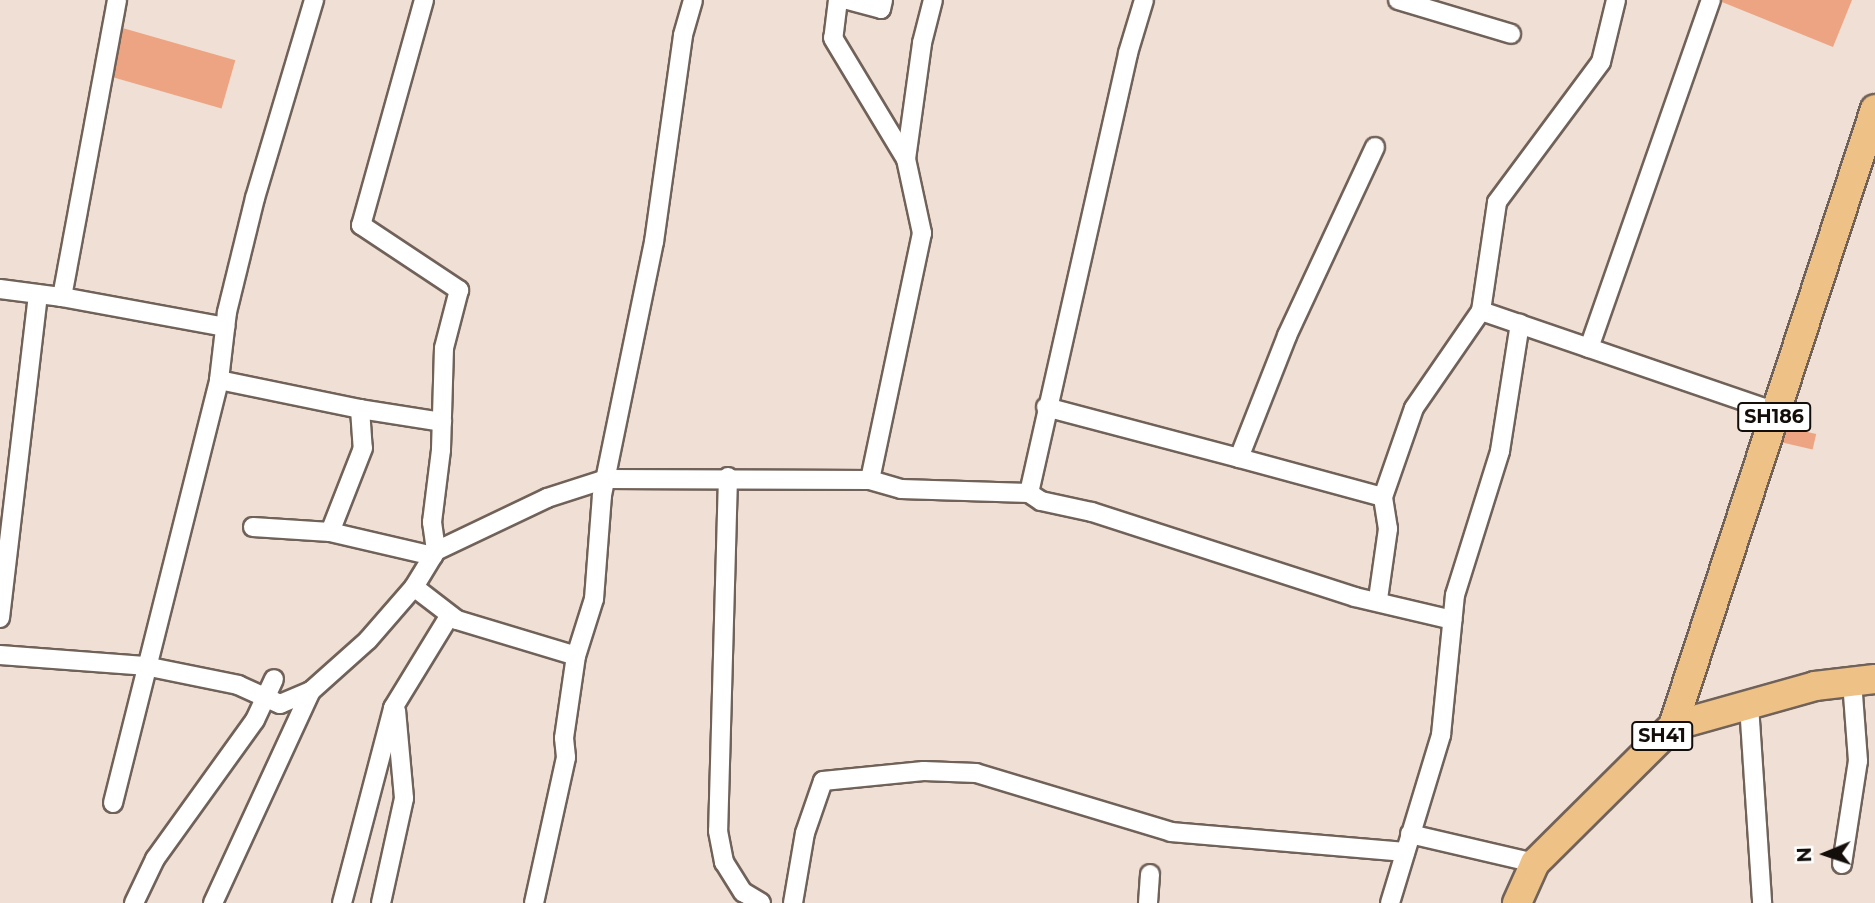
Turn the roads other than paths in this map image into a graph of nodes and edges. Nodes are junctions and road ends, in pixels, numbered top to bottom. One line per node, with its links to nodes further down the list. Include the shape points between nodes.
1 (117, 0): 19 (street)
2 (314, 0): 22 (street, via 255,198)
3 (424, 0): 28 (street, via 361,225 459,290 444,348)
4 (693, 0): 31 (street, via 683,35 654,242)
5 (838, 0): 16 (street, via 833,38)
6 (848, 0): 7 (street, via 881,9)
7 (883, 0)
8 (933, 0): 16 (street, via 922,43)
9 (1144, 0): 25 (street)
10 (1398, 0): 13 (street)
11 (1616, 0): 20 (street, via 1601,62 1497,202)
12 (1711, 0): 23 (street)
13 (1511, 34)
14 (1875, 109): 27 (main road, SH186)
15 (1375, 147): 29 (street, via 1287,336)
16 (906, 159): 32 (street, via 922,233)
17 (0, 289): 18 (street)
18 (38, 294): 19 (street); 41 (street)
19 (62, 297): 22 (street)
20 (1481, 311): 21 (street); 34 (street, via 1414,408)
21 (1520, 324): 23 (street); 42 (street, via 1500,451 1455,595)
22 (225, 327): 24 (street)
23 (1589, 348): 27 (street)
24 (219, 380): 26 (street); 45 (street)
25 (1046, 407): 29 (street); 33 (street)
26 (360, 409): 28 (street); 36 (street, via 363,448)
27 (1776, 412): 52 (main road, SH186)
28 (442, 422): 37 (street, via 432,522)
29 (1239, 458): 34 (street)
30 (728, 477): 31 (street); 32 (street); 63 (street, via 718,831 724,862 743,892)
31 (606, 479): 37 (street, via 547,498); 44 (street, via 594,599)
32 (870, 480): 33 (street, via 901,489)
33 (1029, 493): 39 (street, via 1041,501 1092,512 1355,597)
34 (1383, 497): 39 (street, via 1388,529)
35 (253, 527): 36 (street)
36 (330, 532): 37 (street)
37 (435, 553): 38 (street)
38 (414, 587): 40 (street); 48 (street, via 368,639)
39 (1378, 599): 42 (street)
40 (450, 615): 44 (street); 51 (street)
41 (0, 618)
42 (1452, 620): 54 (street, via 1441,735)
43 (0, 655): 45 (street)
44 (576, 656): 62 (street, via 564,738 566,757)
45 (145, 666): 49 (street, via 239,685); 53 (street)
46 (274, 679): 49 (street)
47 (1863, 681): 50 (main road, SH41, via 1815,686); 56 (street, via 1858,761)
48 (311, 691): 49 (street, via 280,704); 59 (street)
49 (265, 698): 58 (street, via 255,720 155,859)
50 (1749, 705): 52 (main road, SH41); 68 (street)
51 (393, 708): 60 (street); 61 (street, via 404,798)
52 (1673, 726): 55 (main road, SH41)
53 (113, 803)
54 (1408, 843): 55 (street); 64 (street, via 1171,832 976,773 924,771 823,781 805,833); 66 (street)
55 (1535, 863): 67 (main road, SH41)
56 (1842, 864)
57 (1150, 874): 65 (street)
58 (134, 903)
59 (212, 903)
60 (342, 903)
61 (381, 903)
62 (534, 903)
63 (761, 903)
64 (793, 903)
65 (1148, 903)
66 (1390, 903)
67 (1517, 903)
68 (1762, 903)

